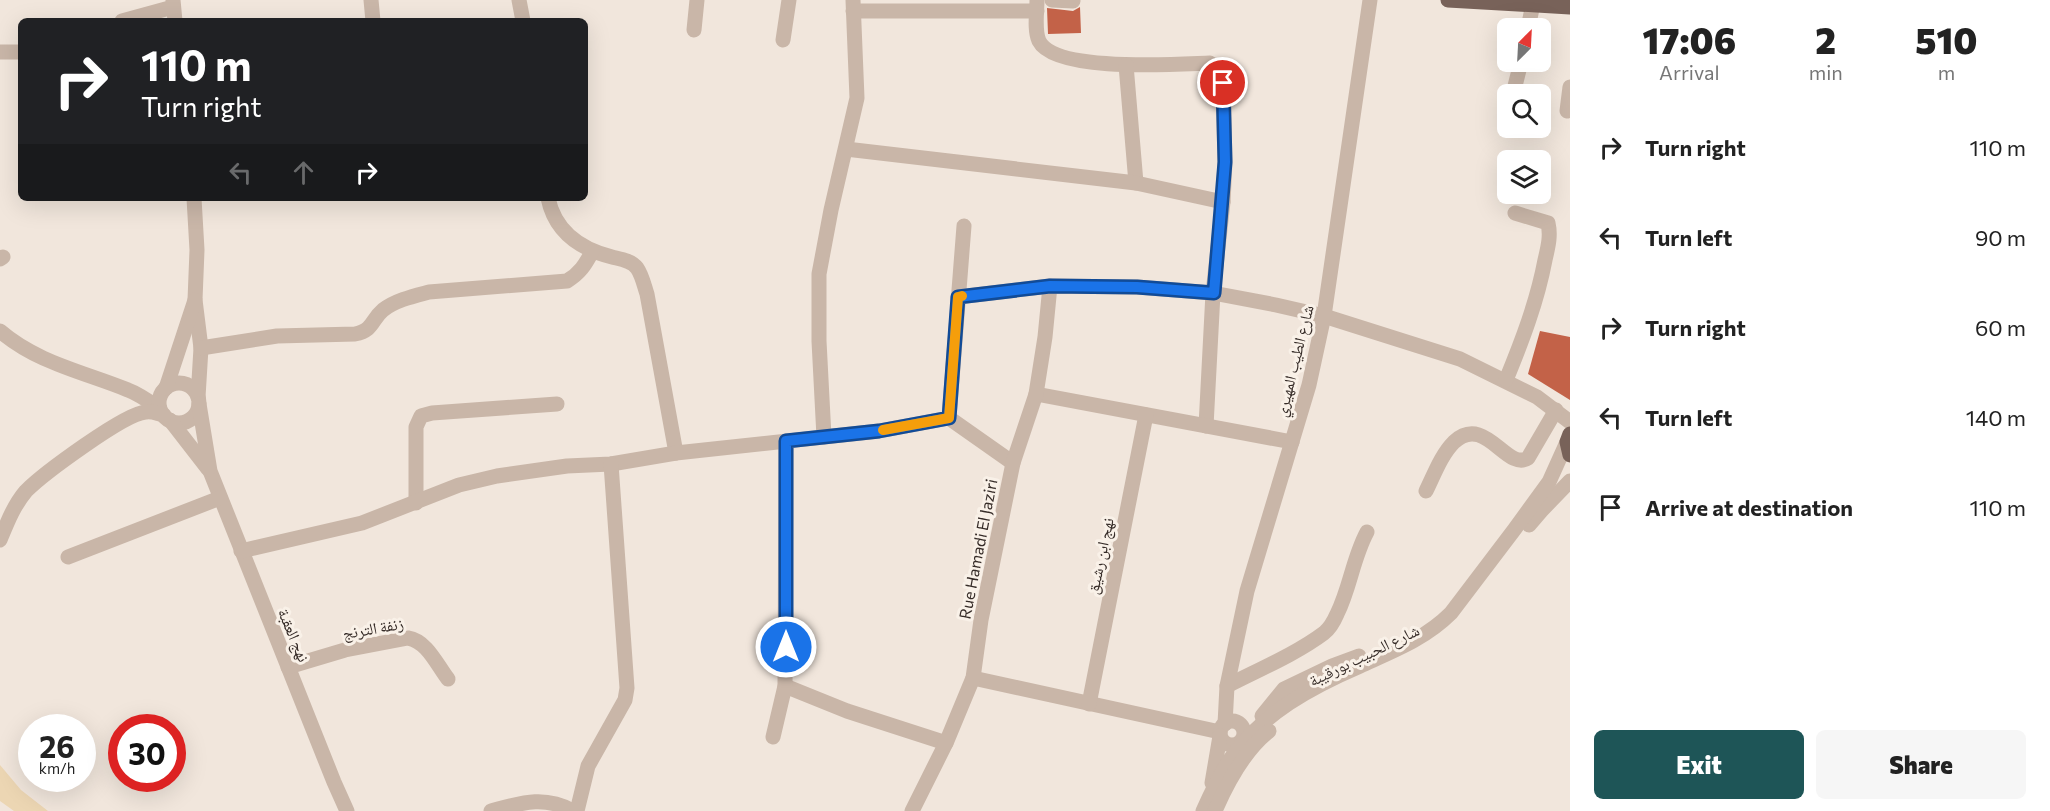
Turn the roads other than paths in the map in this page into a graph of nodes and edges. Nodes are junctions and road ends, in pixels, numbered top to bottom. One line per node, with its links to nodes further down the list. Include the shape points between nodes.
1 (371, 0): 15 (street)
2 (519, 0): 16 (street)
3 (697, 0): 18 (street)
4 (789, 0): 19 (street)
5 (1052, 0): 8 (street)
6 (1370, 0): 37 (street, شارع الطيب المهيري)
7 (1448, 0): 9 (main road)
8 (1073, 1)
9 (1533, 4): 12 (main road); 17 (street)
10 (1037, 5): 11 (street); 22 (street, via 1038,40 1044,47 1082,60)
11 (853, 6): 25 (street, via 857,98)
12 (1570, 7)
13 (174, 9): 14 (street)
14 (135, 18)
15 (373, 18)
16 (522, 18)
17 (1530, 18)
18 (694, 30)
19 (783, 40)
20 (0, 52): 21 (street)
21 (18, 52)
22 (1126, 65): 26 (street); 29 (street, via 1210,63 1220,71 1224,111)
23 (1570, 87): 24 (street)
24 (1567, 111)
25 (846, 149): 26 (street); 52 (street, via 819,274)
26 (1136, 183): 29 (street)
27 (194, 201): 36 (street)
28 (549, 201): 32 (street, via 557,223 569,238)
29 (1222, 202): 34 (street)
30 (1515, 213): 40 (street, via 1548,223 1551,232 1541,282)
31 (964, 226): 35 (street)
32 (592, 252): 39 (street, via 584,268 567,281 429,292 382,311 364,332 277,336); 56 (street, via 626,260 641,275)
33 (1050, 286): 34 (street); 35 (street); 43 (street, Rue Hamadi El Jaziri)
34 (1214, 293): 37 (street); 51 (street)
35 (958, 297): 49 (street)
36 (195, 300): 39 (street); 42 (street)
37 (1324, 316): 40 (street, via 1460,359); 54 (street, شارع الطيب المهيري)
38 (0, 331): 41 (street, via 38,356)
39 (201, 348): 44 (street)
40 (1506, 380): 46 (street)
41 (130, 390): 42 (street); 47 (street)
42 (164, 390): 44 (street, via 176,383 187,385); 47 (street, via 159,403)
43 (1036, 394): 48 (street); 57 (street, Rue Hamadi El Jaziri)
44 (198, 401): 47 (street, via 192,418 177,422); 59 (street)
45 (557, 404): 63 (street, via 432,412 421,416 417,427)
46 (1556, 411): 50 (street); 61 (street, via 1524,461 1477,434 1461,437 1446,452)
47 (165, 415): 59 (street); 65 (street, via 133,415 54,469 20,499)
48 (1146, 415): 51 (street); 74 (street, نهج ابن رشيق)
49 (949, 418): 52 (street); 57 (street)
50 (1570, 422)
51 (1206, 426): 54 (street)
52 (824, 437): 53 (street)
53 (786, 441): 56 (street); 72 (street)
54 (1292, 442): 73 (street, شارع الطيب المهيري, via 1246,591)
55 (1569, 444): 68 (street, شارع الحبيب بورقيبة, via 1549,482 1520,523 1496,540)
56 (676, 453): 58 (street)
57 (1013, 463): 70 (street, Rue Hamadi El Jaziri, via 981,620)
58 (611, 464): 63 (street, via 497,476 459,485); 82 (street, via 627,688 625,700 588,766)
59 (210, 471): 62 (street, نهج العقبة)
60 (1570, 482): 68 (street, شارع الحبيب بورقيبة)
61 (1426, 491)
62 (220, 498): 66 (street, نهج العقبة); 67 (street)
63 (416, 503): 66 (street, via 362,523)
64 (1366, 532): 73 (street, via 1344,598 1326,632)
65 (0, 540)
66 (241, 551): 69 (street, نهج العقبة)
67 (68, 557)
68 (1452, 614): 77 (street, شارع الحبيب بورقيبة, via 1444,634 1409,655 1319,696); 77 (street, شارع الحبيب بورقيبة, via 1412,637 1332,666 1284,689)
69 (288, 667): 71 (street, زنفة الترنج, via 408,638 425,647); 80 (street, نهج العقبة)
70 (974, 678): 74 (street); 78 (street, Rue Hamadi El Jaziri)
71 (448, 679)
72 (785, 686): 76 (street); 78 (street)
73 (1227, 686): 75 (street, شارع الطيب المهيري)
74 (1089, 704): 75 (street)
75 (1222, 730): 77 (street, via 1234,722 1242,727); 79 (street, شارع الحبيب بورقيبة)
76 (773, 737)
77 (1247, 741): 79 (street, شارع الحبيب بورقيبة, via 1230,759); 85 (street, شارع الحبيب بورقيبة, via 1239,766)
78 (946, 743): 83 (street, Rue Hamadi El Jaziri)
79 (1210, 795): 84 (street, شارع الحبيب بورقيبة)
80 (347, 811)
81 (490, 811): 82 (street, via 540,801 559,803)
82 (575, 811)
83 (912, 811)
84 (1203, 811)
85 (1215, 811)

